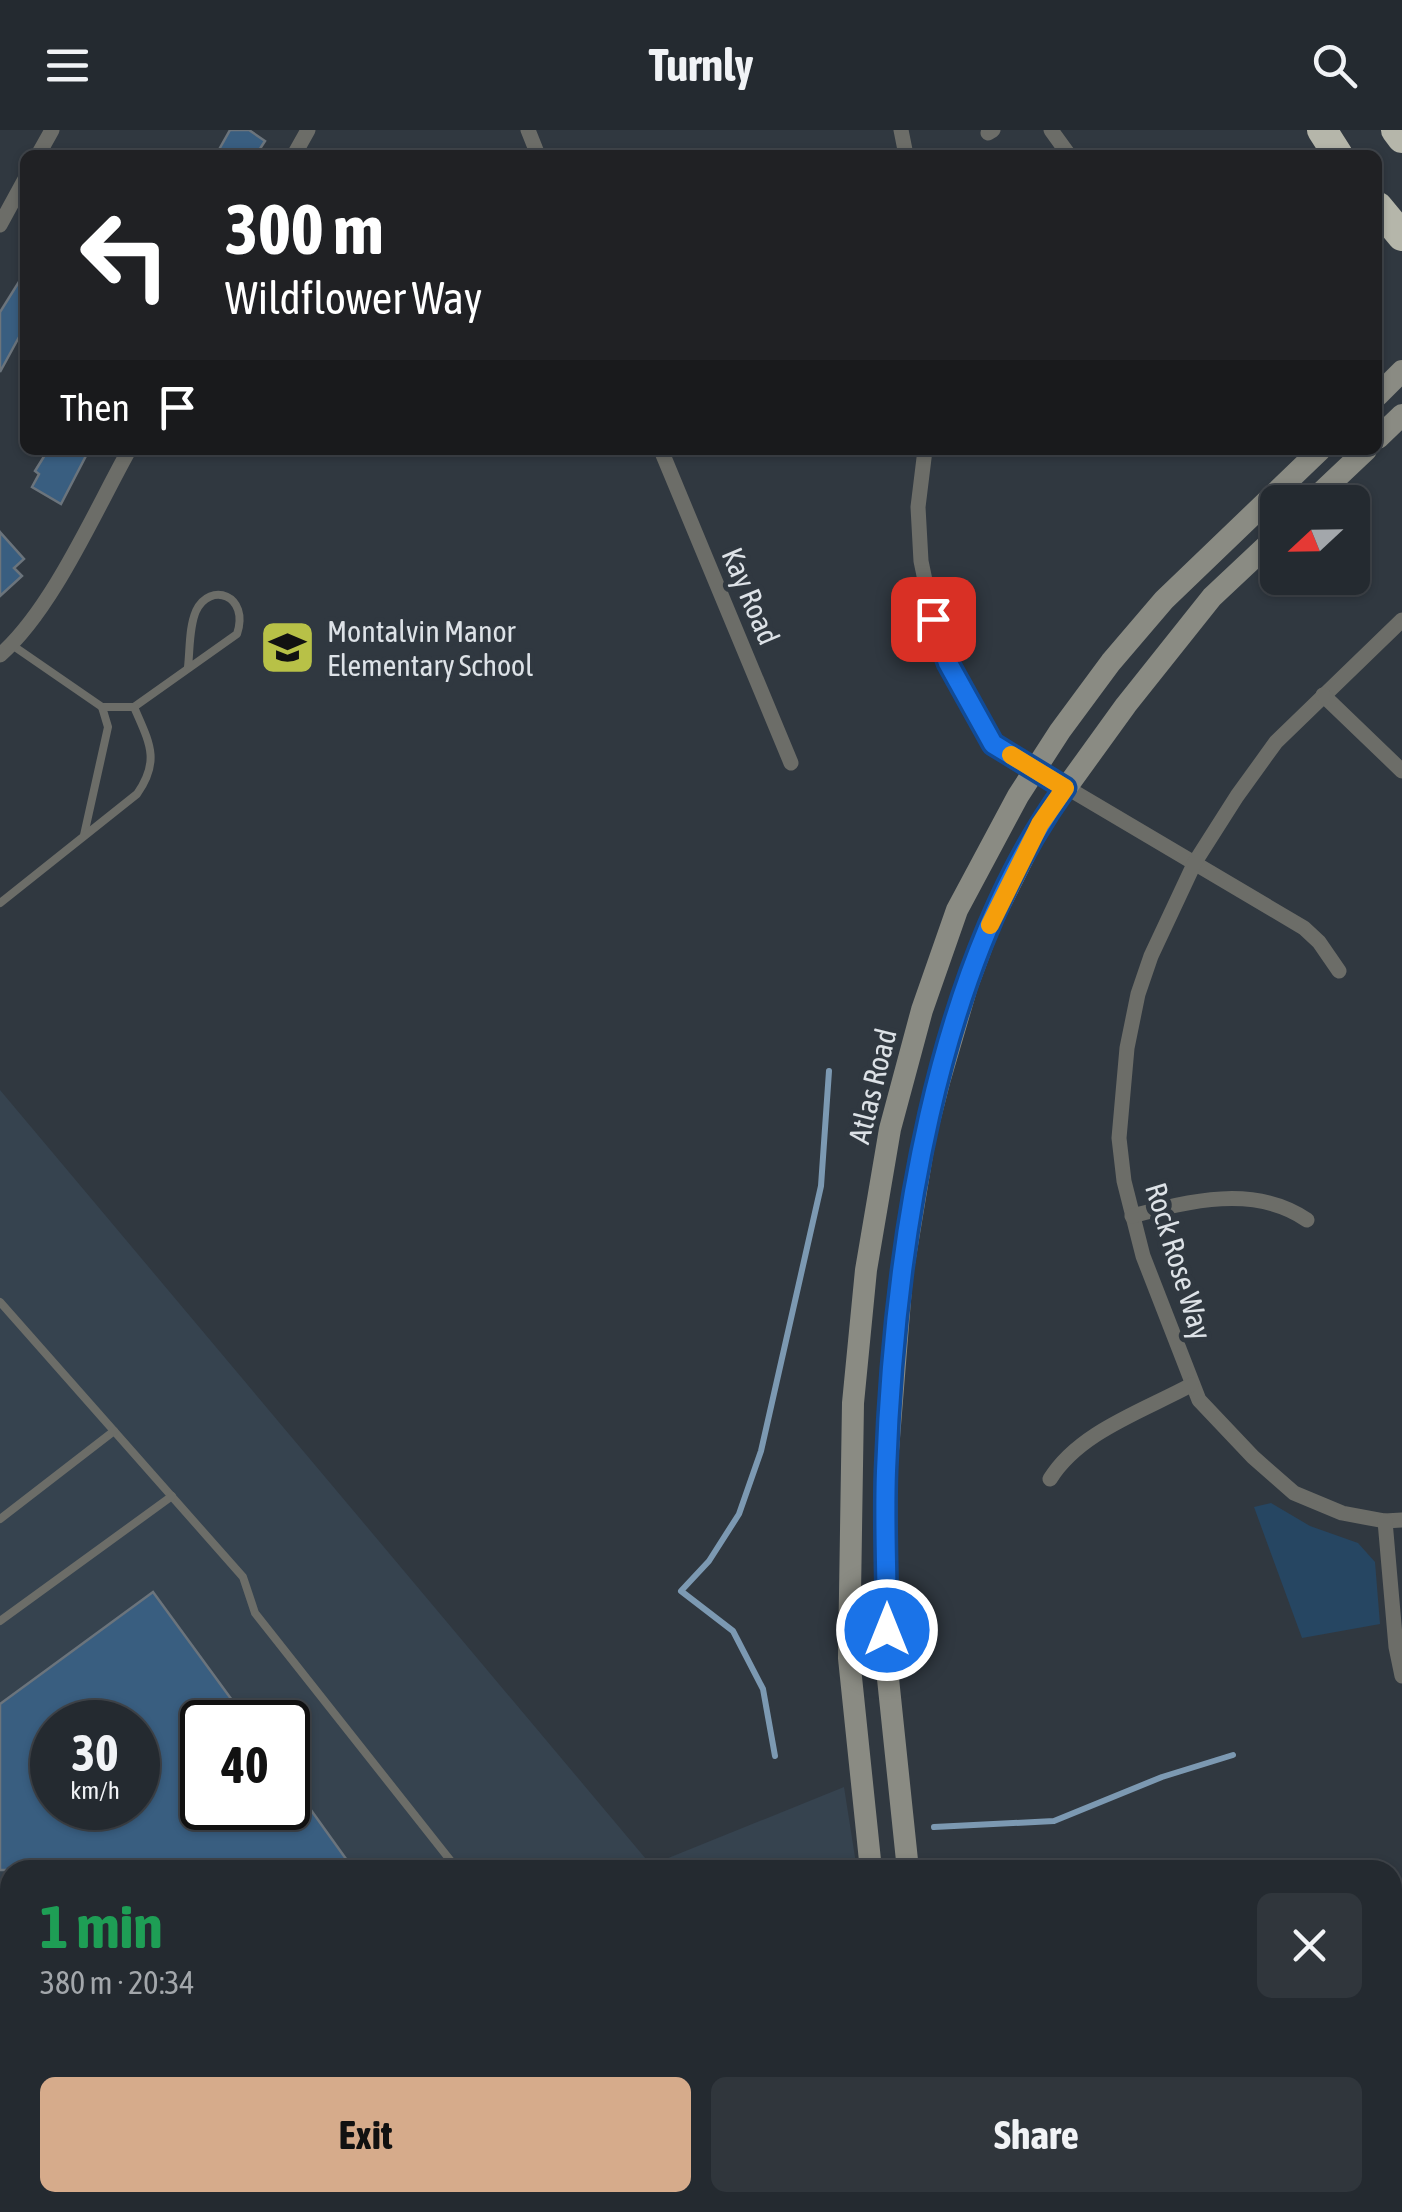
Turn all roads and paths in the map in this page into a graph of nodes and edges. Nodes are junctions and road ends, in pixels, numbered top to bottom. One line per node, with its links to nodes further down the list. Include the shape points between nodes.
1 (1396, 130): 2 (highway)
2 (1402, 138)
3 (20, 189): 5 (street)
4 (1382, 212): 6 (highway)
5 (0, 224)
6 (1402, 236)
7 (1402, 372): 8 (street)
8 (1382, 391)
9 (1402, 415): 10 (street)
10 (1382, 434)
11 (127, 455): 19 (street, via 52,590)
12 (663, 455): 24 (street, Kay Road)
13 (924, 455): 25 (street, via 921,561 948,663 993,744)
14 (1315, 455): 25 (street, Atlas Road, via 1164,600)
15 (1361, 455): 16 (street)
16 (1329, 485)
17 (1260, 552): 27 (street, via 1212,597)
18 (1402, 620): 21 (street, Rock Rose Way)
19 (6, 650): 22 (lane)
20 (188, 667): 20 (lane, via 237,634 242,619 236,602 209,596 197,608); 23 (lane)
21 (1322, 696): 26 (street); 29 (street, Rock Rose Way, via 1276,742)
22 (102, 707): 23 (lane); 28 (lane, via 108,727)
23 (134, 707): 28 (lane, via 149,743 150,776)
24 (791, 763)
25 (1034, 769): 27 (street); 45 (street, Atlas Road, via 956,910 922,1010 890,1129 866,1270 852,1438 849,1658)
26 (1402, 771)
27 (1065, 788): 29 (street); 46 (street, via 1006,891 967,986 925,1137 902,1275 886,1475 887,1650)
28 (84, 835): 30 (lane)
29 (1195, 862): 31 (street, via 1304,928); 32 (street, Rock Rose Way, via 1151,956 1127,1048 1119,1138)
30 (0, 902)
31 (1339, 972)
32 (1132, 1216): 33 (street, via 1232,1198 1288,1207); 35 (street, Rock Rose Way)
33 (1307, 1220)
34 (0, 1303): 36 (lane)
35 (1191, 1385): 37 (street, via 1082,1443); 41 (street, Rock Rose Way, via 1224,1428 1294,1493)
36 (114, 1431): 38 (lane); 39 (lane)
37 (1050, 1479)
38 (172, 1496): 42 (lane); 44 (lane, via 243,1577 255,1613)
39 (0, 1519)
40 (1402, 1520): 41 (street, Rock Rose Way)
41 (1385, 1521): 43 (street)
42 (0, 1622)
43 (1402, 1676)
44 (450, 1860)
45 (870, 1860)
46 (907, 1860)

